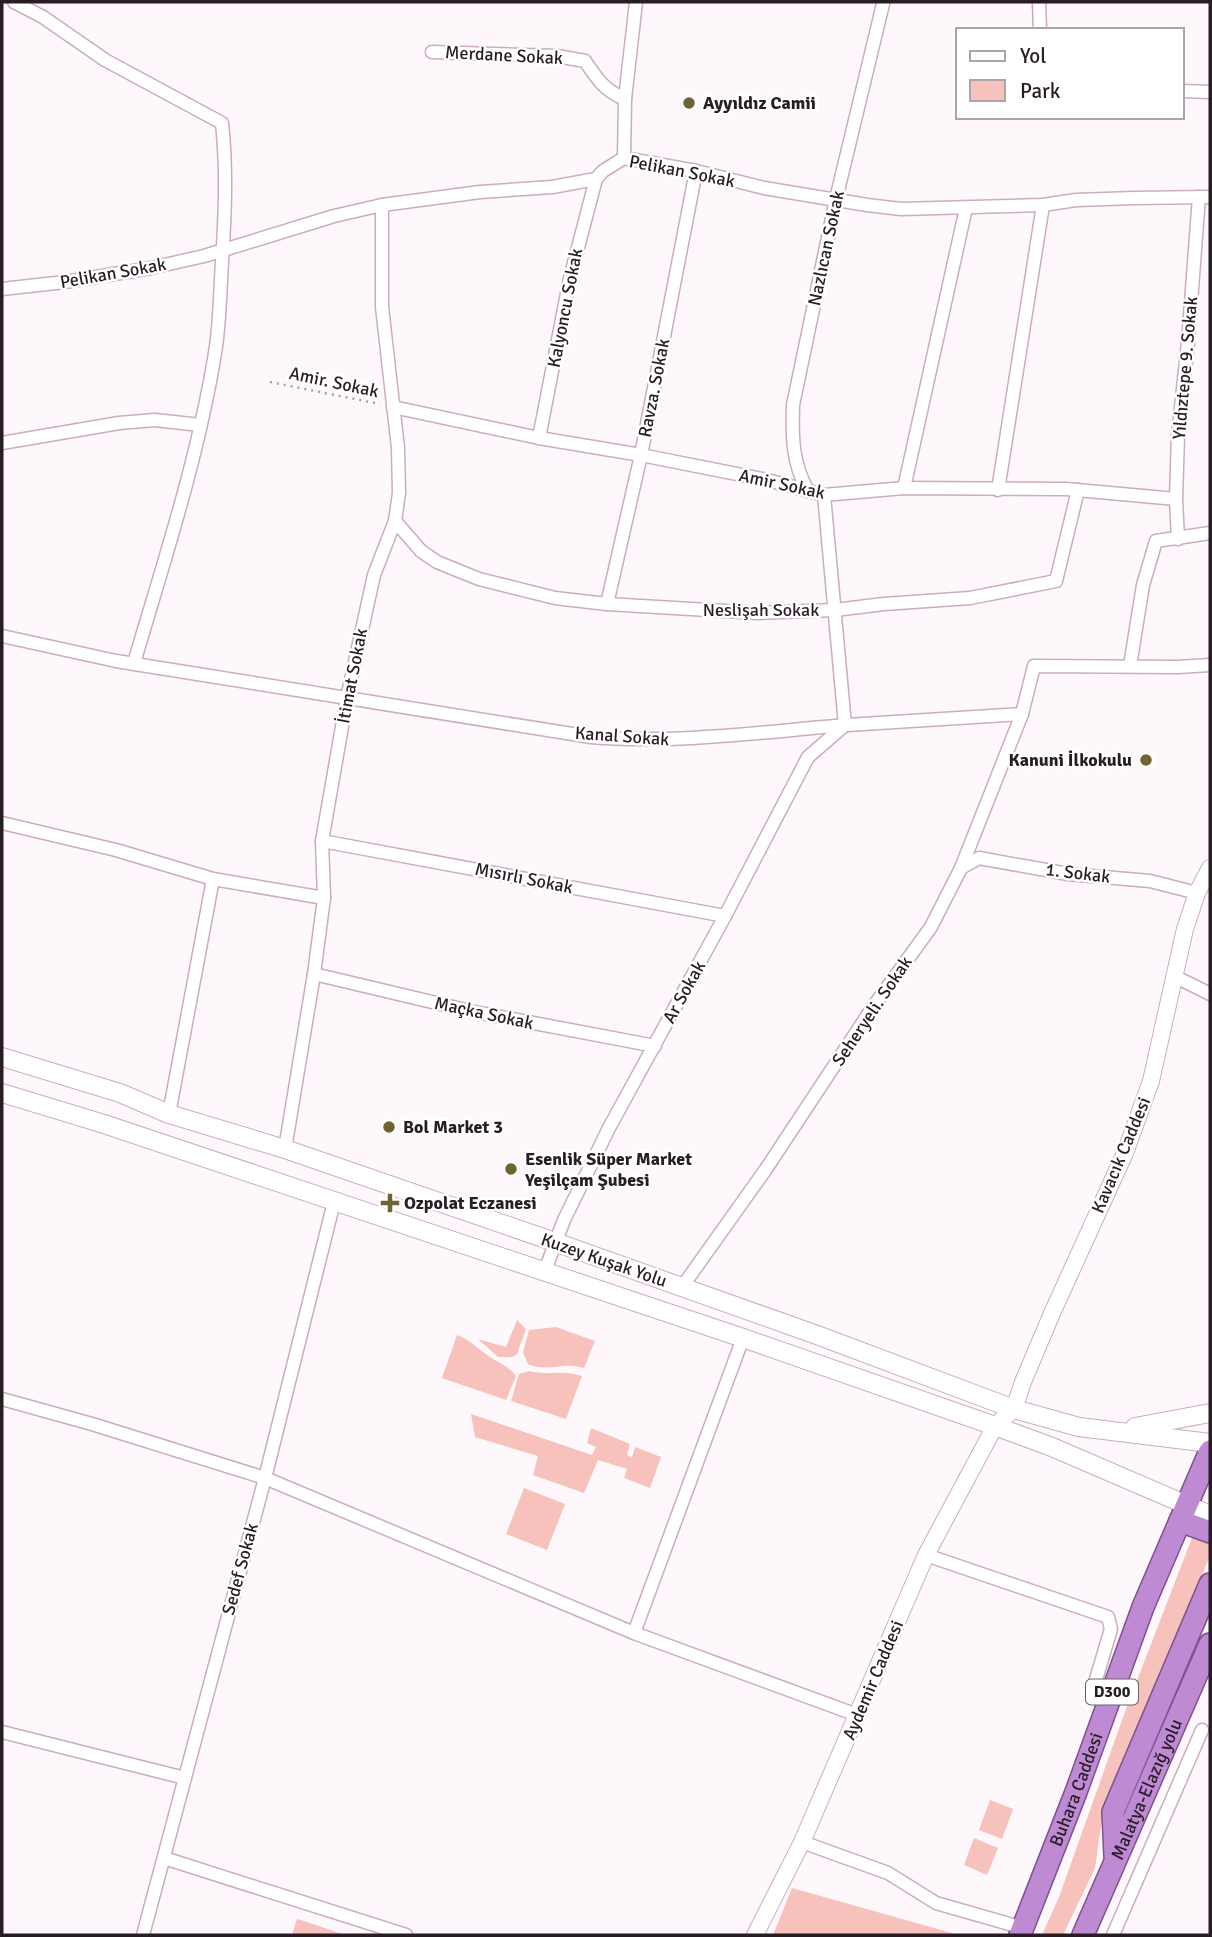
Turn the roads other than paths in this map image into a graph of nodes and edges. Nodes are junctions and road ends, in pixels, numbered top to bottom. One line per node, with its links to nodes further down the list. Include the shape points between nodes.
1 (14, 2): 18 (street, via 105,60 222,123 226,158)
2 (636, 2): 9 (street)
3 (1039, 2): 5 (street)
4 (883, 5): 14 (street, Nazlıcan Sokak)
5 (1040, 28)
6 (432, 52): 9 (street, Merdane Sokak, via 585,61 599,82)
7 (1184, 91): 8 (street)
8 (1210, 92)
9 (625, 99): 10 (street)
10 (624, 158): 11 (street, Pelikan Sokak); 12 (street, Pelikan Sokak)
11 (696, 171): 14 (street, Pelikan Sokak); 24 (street, Ravza. Sokak)
12 (596, 178): 15 (street, Pelikan Sokak); 22 (street, Kalyoncu Sokak, via 570,278)
13 (1205, 197): 16 (street, Pelikan Sokak); 30 (street, Yıldıztepe 9. Sokak, via 1178,435)
14 (836, 200): 17 (street, Pelikan Sokak, via 901,209); 28 (street, Nazlıcan Sokak, via 793,405 794,460)
15 (383, 205): 18 (street, Pelikan Sokak); 20 (street, İtimat Sokak, via 382,307)
16 (1043, 205): 17 (street, Pelikan Sokak); 26 (street)
17 (966, 208): 25 (street)
18 (223, 250): 19 (street, Pelikan Sokak, via 112,276); 21 (street, via 215,351)
19 (2, 289)
20 (393, 407): 22 (street, Amir Sokak); 31 (street, İtimat Sokak, via 399,493)
21 (200, 425): 23 (street, via 155,420 119,423); 37 (street)
22 (540, 438): 24 (street, Amir Sokak)
23 (2, 443)
24 (641, 455): 28 (street, Amir Sokak); 34 (street, Ravza. Sokak)
25 (904, 488): 26 (street, Amir Sokak); 29 (street, Amir Sokak)
26 (998, 490): 27 (street, Amir Sokak)
27 (1078, 490): 30 (street, Amir Sokak); 35 (street, Neslişah Sokak, via 1056,581 970,598)
28 (808, 491): 29 (street, Amir Sokak)
29 (824, 495): 35 (street)
30 (1176, 499): 33 (street, Yıldıztepe 9. Sokak)
31 (395, 521): 34 (street, Neslişah Sokak, via 421,551 479,579 555,598); 40 (street, İtimat Sokak, via 374,575)
32 (1210, 533): 33 (street)
33 (1178, 540): 39 (street, via 1156,541 1143,584)
34 (607, 604): 35 (street, Neslişah Sokak, via 758,613)
35 (835, 610): 42 (street)
36 (2, 636): 37 (street, Kanal Sokak)
37 (134, 663): 40 (street, Kanal Sokak)
38 (1210, 665): 39 (street)
39 (1130, 666): 41 (street, via 1034,666)
40 (347, 698): 42 (street, Kanal Sokak, via 631,740 686,740); 44 (street, İtimat Sokak)
41 (1023, 715): 42 (street, Kanal Sokak); 45 (street, Seheryeli. Sokak)
42 (845, 725): 50 (street, Ar Sokak, via 808,757)
43 (2, 823): 47 (street)
44 (322, 841): 49 (street, İtimat Sokak); 50 (street, Mısırlı Sokak)
45 (961, 868): 48 (street, 1. Sokak, via 979,858 1068,874 1150,881); 62 (street, Seheryeli. Sokak, via 931,927)
46 (1210, 868): 48 (street, Kavacık Caddesi)
47 (214, 879): 49 (street); 57 (street)
48 (1197, 893): 52 (street, Kavacık Caddesi)
49 (324, 898): 51 (street, İtimat Sokak)
50 (725, 916): 54 (street, Ar Sokak)
51 (314, 974): 54 (street, Maçka Sokak, via 470,1011); 58 (street, İtimat Sokak)
52 (1176, 977): 53 (street); 65 (street, Kavacık Caddesi, via 1140,1116)
53 (1210, 994)
54 (655, 1045): 60 (street, Ar Sokak)
55 (2, 1057): 57 (main road, Kuzey Kuşak Yolu, via 120,1093)
56 (2, 1093): 59 (main road, Kuzey Kuşak Yolu)
57 (169, 1114): 58 (main road, Kuzey Kuşak Yolu)
58 (285, 1149): 60 (main road, Kuzey Kuşak Yolu)
59 (334, 1202): 61 (main road, Kuzey Kuşak Yolu); 71 (street, Sedef Sokak)
60 (555, 1242): 61 (street, Ar Sokak); 62 (main road, Kuzey Kuşak Yolu)
61 (544, 1273): 63 (main road, Kuzey Kuşak Yolu)
62 (682, 1287): 65 (main road, Kuzey Kuşak Yolu)
63 (743, 1338): 67 (main road, Kuzey Kuşak Yolu); 77 (street)
64 (2, 1399): 71 (street)
65 (1014, 1409): 67 (street, Kavacık Caddesi); 68 (main road, Kuzey Kuşak Yolu)
66 (1210, 1413): 68 (main road)
67 (995, 1426): 72 (main road, Kuzey Kuşak Yolu, via 1052,1447); 75 (street, Aydemir Caddesi)
68 (1109, 1431): 69 (main road, Kuzey Kuşak Yolu)
69 (1210, 1443)
70 (1210, 1451): 72 (highway, Buhara Caddesi / D300)
71 (265, 1478): 77 (street); 83 (street, Sedef Sokak)
72 (1183, 1513): 73 (main road, Kuzey Kuşak Yolu); 74 (highway); 79 (highway, Buhara Caddesi / D300)
73 (1210, 1515)
74 (1210, 1532)
75 (926, 1555): 79 (street, via 1108,1617 1111,1629 1094,1686); 80 (street, Aydemir Caddesi)
76 (1210, 1584): 86 (highway, via 1113,1812)
77 (634, 1633): 80 (street)
78 (1210, 1644): 86 (highway, Malatya-Elazığ yolu)
79 (1108, 1704): 87 (highway, Buhara Caddesi / D300)
80 (857, 1715): 84 (street, Aydemir Caddesi)
81 (1202, 1730): 92 (street)
82 (2, 1732): 83 (street)
83 (184, 1778): 85 (street, Sedef Sokak)
84 (802, 1842): 87 (street, via 888,1873 936,1903); 90 (street, Aydemir Caddesi)
85 (163, 1857): 88 (street, Sedef Sokak); 89 (street)
86 (1115, 1862): 91 (highway, Malatya-Elazığ yolu)
87 (1021, 1932)
88 (143, 1935)
89 (406, 1935)
90 (755, 1935)
91 (1083, 1935)
92 (1113, 1935)

